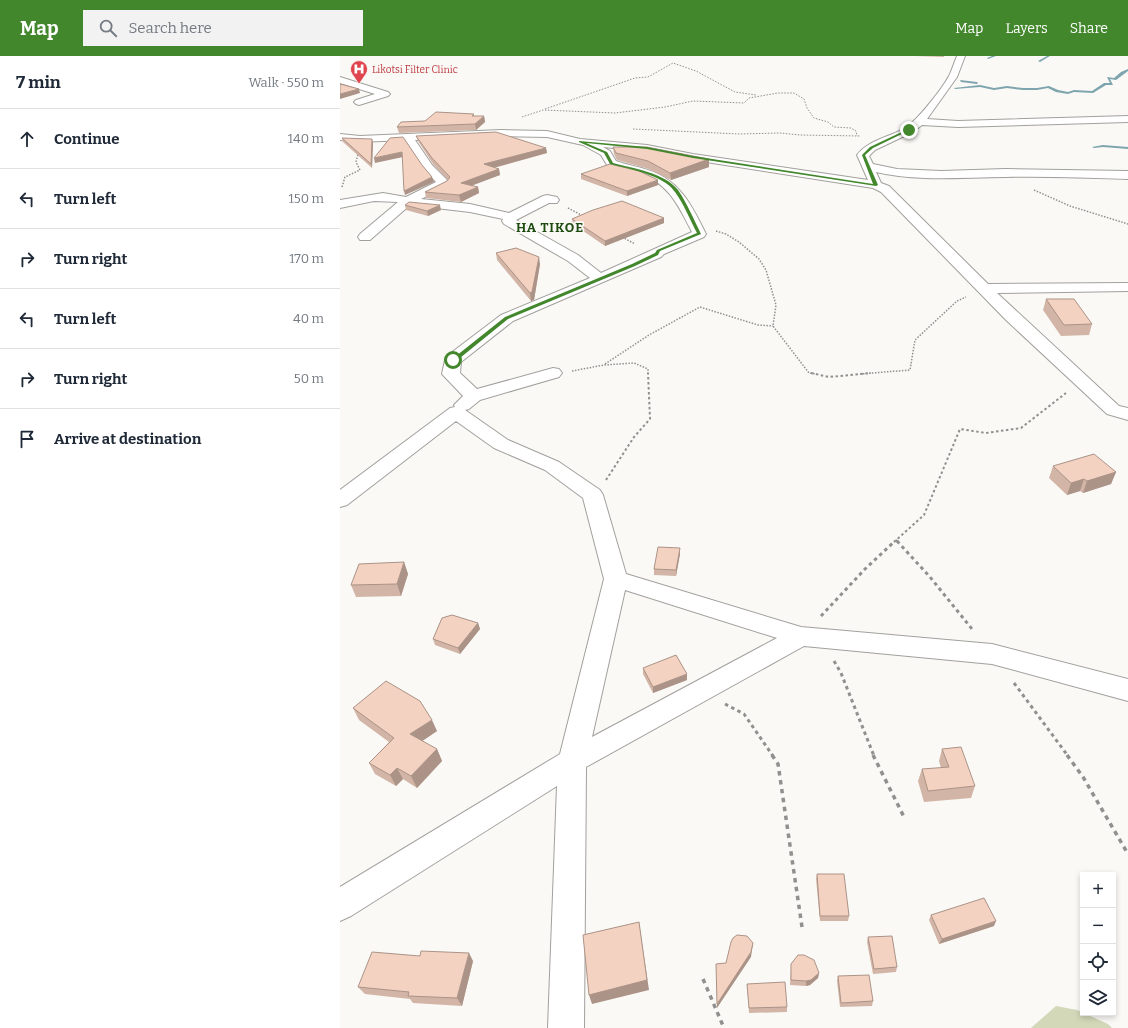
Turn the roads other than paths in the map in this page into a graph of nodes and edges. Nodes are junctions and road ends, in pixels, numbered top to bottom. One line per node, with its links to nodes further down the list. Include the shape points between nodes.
1 (961, 56): 5 (street, via 953,77)
2 (340, 80): 3 (street, via 385,94)
3 (359, 102)
4 (1128, 119): 5 (street, via 958,124)
5 (920, 122): 9 (street, via 871,148 863,155)
6 (407, 136): 7 (street, via 360,139); 8 (street, via 547,134); 13 (street, via 428,167 444,183)
7 (340, 137)
8 (580, 142): 11 (street, via 647,148); 17 (street, via 606,153 611,164 645,172 668,183 676,190 700,234)
9 (867, 166): 10 (street, via 897,173 941,175 1056,172); 11 (street)
10 (1128, 175)
11 (876, 185): 19 (street, via 885,189)
12 (553, 200): 15 (street, via 547,199)
13 (407, 201): 14 (street, via 385,198); 15 (street, via 470,208); 16 (street)
14 (345, 203)
15 (510, 219): 17 (street, via 573,258)
16 (365, 237)
17 (600, 279): 21 (street, via 507,318 453,360 451,374)
18 (1128, 287): 19 (street)
19 (984, 289): 23 (street, via 1114,410)
20 (553, 374): 21 (street)
21 (474, 396): 22 (street)
22 (456, 412): 24 (street); 25 (street, via 501,444 552,466 592,495)
23 (1128, 414)
24 (340, 500)
25 (616, 579): 26 (street); 28 (street)
26 (801, 636): 27 (street, via 992,654); 28 (street)
27 (1128, 690)
28 (572, 761): 29 (street); 30 (street)
29 (340, 905)
30 (566, 1028)

